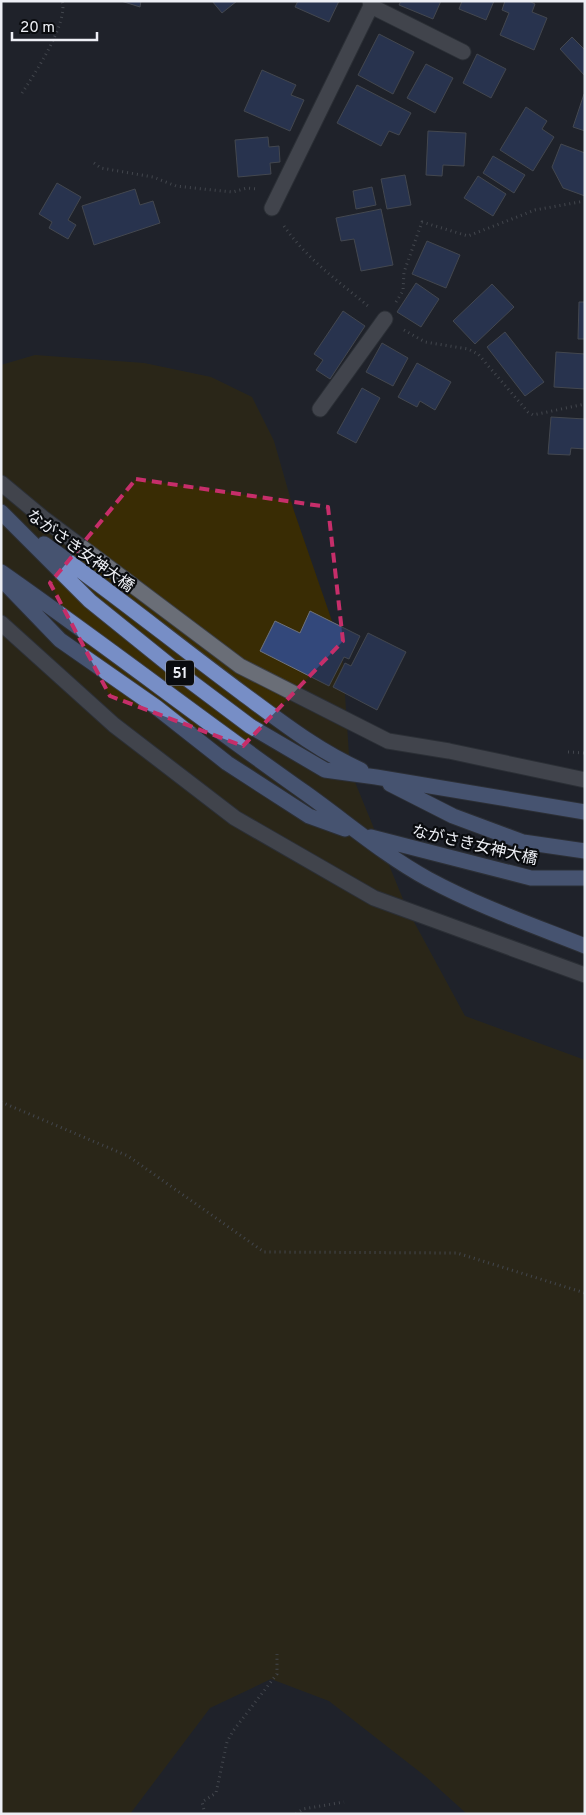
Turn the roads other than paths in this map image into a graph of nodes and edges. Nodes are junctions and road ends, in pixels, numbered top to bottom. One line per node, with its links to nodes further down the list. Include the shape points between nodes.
1 (371, 4): 2 (street); 3 (street)
2 (463, 52)
3 (272, 208)
4 (385, 319): 5 (street)
5 (320, 409)
6 (1, 483): 12 (street, via 43,518 249,671 388,741)
7 (7, 517): 11 (main road, ながさき女神大橋 / 51, via 104,586 274,717 337,759); 11 (main road, ながさき女神大橋 / 51, via 90,601 250,726 325,770)
8 (1, 572): 14 (main road, ながさき女神大橋 / 51)
9 (1, 579): 14 (main road, ながさき女神大橋 / 51, via 60,640 156,707 227,763 309,816)
10 (1, 623): 18 (street, via 114,725 235,818 374,898)
11 (376, 777): 13 (main road, 51); 15 (main road, ながさき女神大橋 / 51, via 454,816 523,842)
12 (585, 780)
13 (585, 812)
14 (359, 834): 16 (main road, ながさき女神大橋 / 51, via 531,878); 17 (main road, 51, via 428,878 505,915)
15 (585, 851)
16 (585, 878)
17 (585, 946)
18 (585, 975)

